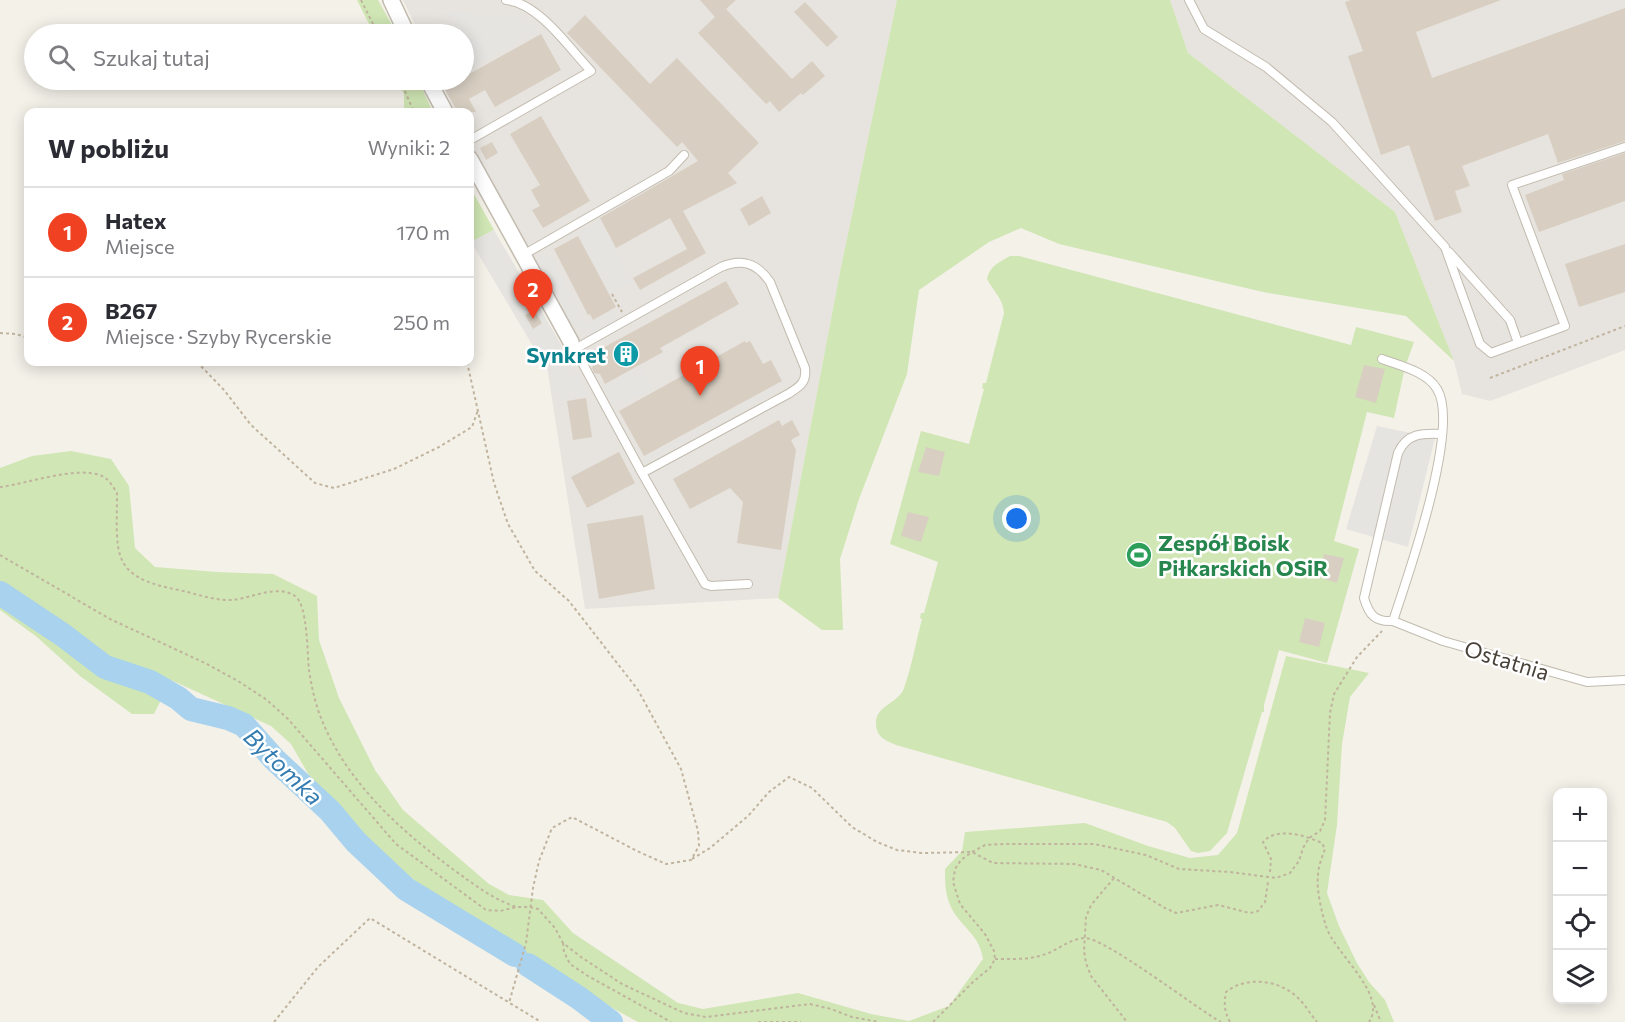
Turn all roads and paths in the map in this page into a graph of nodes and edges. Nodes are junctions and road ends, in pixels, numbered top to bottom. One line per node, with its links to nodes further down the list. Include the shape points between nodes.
1 (361, 0): 5 (path)
2 (391, 0): 6 (street)
3 (506, 0): 11 (lane, via 521,3 543,19 591,71)
4 (1188, 0): 15 (lane, via 1204,29 1266,67 1332,122)
5 (373, 24)
6 (402, 24)
7 (404, 90): 9 (path)
8 (433, 90): 10 (street)
9 (412, 108)
10 (443, 108)
11 (474, 138)
12 (1625, 147): 22 (lane, via 1512,185 1565,326)
13 (684, 155): 16 (lane, via 669,171)
14 (474, 166): 16 (street)
15 (1445, 247): 22 (lane, via 1510,320); 22 (lane, via 1480,344 1491,353)
16 (523, 255): 23 (street)
17 (612, 294): 18 (path)
18 (623, 315)
19 (1625, 326): 27 (path)
20 (0, 333): 21 (path)
21 (24, 337)
22 (1518, 343)
23 (573, 345): 30 (lane); 30 (lane, via 733,262 756,266 770,282 805,368 803,383)
24 (1382, 359): 29 (lane, via 1429,379 1439,391)
25 (201, 366): 28 (path, via 251,425 315,483 334,488 394,469 439,447 472,428)
26 (468, 366): 28 (path)
27 (1490, 378)
28 (478, 407): 38 (path, via 494,483 508,524 535,571 569,601 638,690 681,769 698,831 699,846)
29 (1442, 434): 34 (lane, via 1427,515); 34 (lane, Ostatnia, via 1409,438 1402,442 1398,453 1365,598 1374,618)
30 (642, 473): 33 (lane, via 705,584)
31 (0, 487): 42 (path, via 71,474 104,477 117,493 118,552 133,574 162,588 223,600 271,592 297,597 303,611 312,689 329,737 345,765 398,826 423,847 495,899)
32 (0, 555): 42 (path, via 110,619 205,663 267,700 396,844 486,910)
33 (748, 584)
34 (1393, 621): 35 (lane, Ostatnia, via 1443,641 1587,682); 36 (path, via 1357,657 1334,694 1325,820 1320,831)
35 (1625, 680)
36 (1309, 838): 37 (path, via 1290,873 1276,878 1179,869 1146,855 1094,844 985,845); 39 (path, via 1288,834 1266,838 1263,842); 48 (path, via 1322,843 1325,849 1317,876 1326,927)
37 (972, 852): 38 (path, via 922,853 897,850 877,842 852,826 812,788 789,777 710,848); 40 (path, via 993,863 1074,864 1101,870); 46 (path, via 955,869 953,882 960,904 985,934)
38 (691, 860): 43 (path, via 666,864 573,817 552,828 539,861)
39 (1270, 872)
40 (1114, 878): 41 (path, via 1176,913 1218,905 1258,911 1265,902); 44 (path, via 1091,905 1086,917)
41 (1268, 882)
42 (516, 907): 43 (path)
43 (531, 907): 45 (path, via 544,915); 47 (path, via 526,943)
44 (1086, 937): 46 (path, via 1045,954); 56 (path, via 1086,963 1091,976); 57 (path, via 1127,959)
45 (563, 943): 51 (path, via 570,964); 54 (path, via 622,984 684,1012 706,1017 810,1004)
46 (995, 959): 55 (path)
47 (509, 1003): 49 (path, via 370,918 318,967); 50 (path)
48 (1374, 1005): 60 (path); 61 (path)
49 (274, 1022)
50 (541, 1022)
51 (671, 1022)
52 (758, 1022): 53 (path)
53 (801, 1022)
54 (879, 1022)
55 (933, 1022)
56 (1127, 1022)
57 (1221, 1022)
58 (1230, 1022): 59 (path, via 1224,1005 1226,992 1233,986 1260,981 1290,991)
59 (1317, 1022)
60 (1369, 1022)
61 (1382, 1022)

